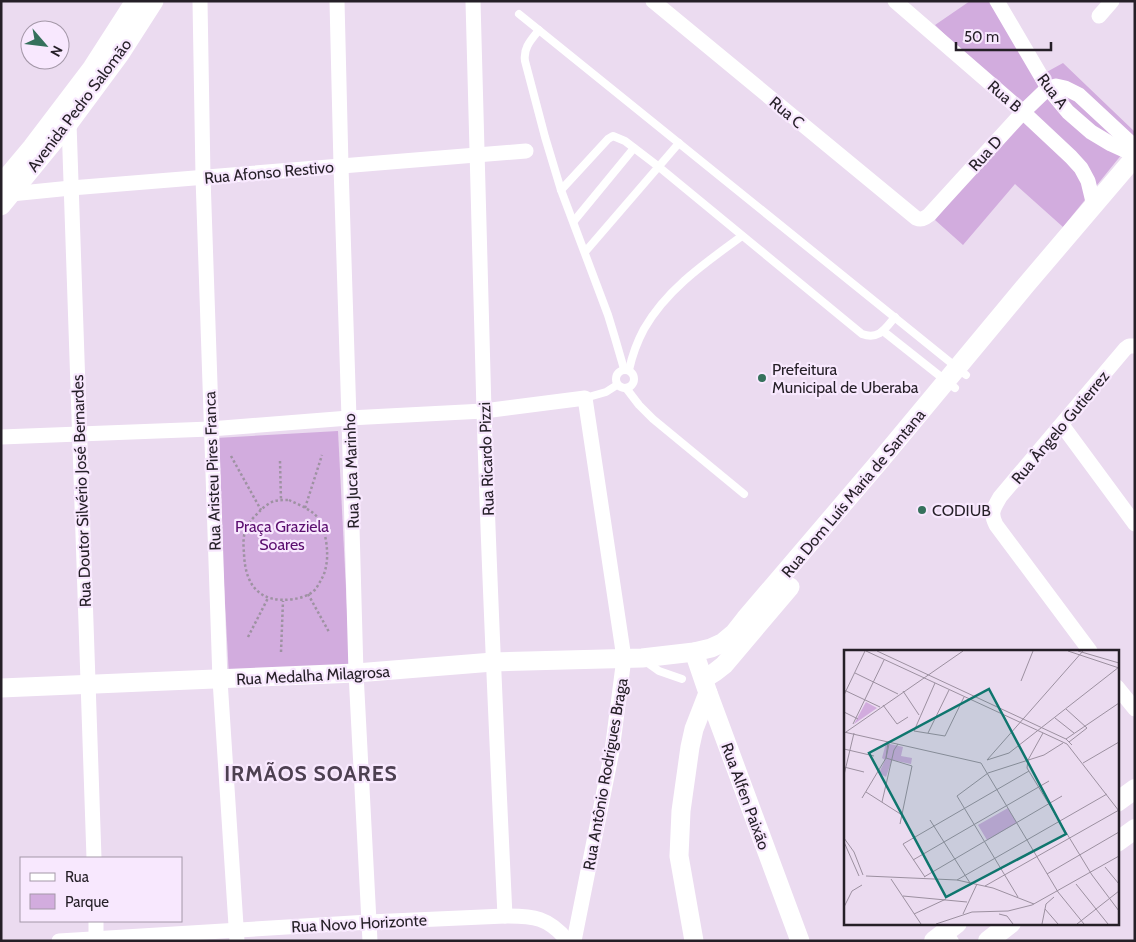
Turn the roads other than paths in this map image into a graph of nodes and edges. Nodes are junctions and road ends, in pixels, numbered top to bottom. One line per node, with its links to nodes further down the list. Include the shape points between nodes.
1 (135, 1): 28 (street, Avenida Pedro Salomão, via 92,68 32,147)
2 (154, 1): 15 (street, Avenida Pedro Salomão)
3 (200, 1): 25 (street, Rua Aristeu Pires Franca)
4 (337, 1): 22 (street, Rua Juca Marinho)
5 (473, 1): 20 (street, Rua Ricardo Pizzi)
6 (653, 1): 30 (street, Rua C, via 916,218)
7 (895, 1): 14 (street, Rua B)
8 (998, 1): 13 (street, Rua A)
9 (1112, 1): 11 (street)
10 (519, 14): 12 (lane)
11 (1099, 16)
12 (539, 30): 16 (lane); 27 (lane, via 527,45 524,55)
13 (1048, 88): 14 (street, Rua D); 17 (street, via 1065,88 1079,95); 21 (street, Rua A, via 1091,132)
14 (1023, 112): 29 (street, Rua B, via 1081,168); 30 (street, Rua D)
15 (69, 123): 26 (street, Rua Doutor Silvério José Bernardes); 28 (street, Avenida Pedro Salomão)
16 (679, 143): 23 (lane); 34 (lane)
17 (1135, 147)
18 (634, 148): 23 (lane); 27 (lane, via 613,136); 31 (lane)
19 (526, 151): 20 (street, Rua Afonso Restivo)
20 (478, 156): 22 (street, Rua Afonso Restivo); 42 (street, Rua Ricardo Pizzi)
21 (1135, 156): 29 (street, Rua Dom Luís Maria de Santana)
22 (341, 166): 25 (street, Rua Afonso Restivo); 43 (street, Rua Juca Marinho)
23 (659, 167): 32 (lane); 33 (lane)
24 (1135, 177): 38 (street, Rua Dom Luís Maria de Santana)
25 (203, 178): 26 (street, Rua Afonso Restivo); 45 (street, Rua Aristeu Pires Franca)
26 (71, 188): 28 (street, Rua Afonso Restivo); 46 (street, Rua Doutor Silvério José Bernardes)
27 (561, 190): 31 (lane)
28 (4, 194)
29 (1094, 206): 38 (street, Rua Dom Luís Maria de Santana, via 1026,285)
30 (923, 219)
31 (574, 222): 33 (lane)
32 (742, 236): 35 (lane, via 862,334 877,336); 37 (lane, via 703,264 660,305 643,330)
33 (585, 252): 37 (lane)
34 (895, 317): 35 (lane); 38 (lane)
35 (884, 331): 38 (lane)
36 (1133, 346): 44 (street, Rua Ângelo Gutierrez, via 1125,349)
37 (626, 369): 39 (lane, via 616,375); 40 (lane, via 635,377 631,386)
38 (956, 378): 51 (street, Rua Dom Luís Maria de Santana, via 879,462 734,633 722,643); 58 (street, Rua Dom Luís Maria de Santana, via 873,488)
39 (618, 384): 40 (lane); 41 (lane, via 606,392)
40 (626, 388): 48 (lane, via 652,419)
41 (585, 398): 42 (street); 52 (street, Rua Antônio Rodrigues Braga)
42 (484, 411): 43 (street); 53 (street, Rua Ricardo Pizzi)
43 (349, 418): 45 (street); 54 (street, Rua Juca Marinho)
44 (1062, 425): 49 (street); 50 (street, Rua Ângelo Gutierrez, via 1000,498 992,518)
45 (210, 429): 46 (street); 56 (street, Rua Aristeu Pires Franca)
46 (79, 434): 47 (street); 57 (street, Rua Doutor Silvério José Bernardes)
47 (1, 437)
48 (744, 494)
49 (1135, 524)
50 (1089, 650)
51 (694, 652): 52 (street, Rua Dom Luís Maria de Santana); 58 (street, Rua Alfen Paixão)
52 (633, 658): 53 (street, Rua Medalha Milagrosa); 55 (lane); 76 (street, Rua Antônio Rodrigues Braga)
53 (493, 662): 54 (street, Rua Medalha Milagrosa); 67 (street, Rua Ricardo Pizzi)
54 (356, 673): 56 (street, Rua Medalha Milagrosa); 69 (street, Rua Juca Marinho)
55 (682, 679)
56 (220, 680): 57 (street, Rua Medalha Milagrosa); 71 (street, Rua Aristeu Pires Franca)
57 (88, 684): 60 (street, Rua Medalha Milagrosa); 66 (street, Rua Doutor Silvério José Bernardes)
58 (706, 686): 77 (street, via 690,747 681,811 680,856); 78 (street, Rua Alfen Paixão)
59 (1118, 687): 61 (street)
60 (1, 688)
61 (1135, 709)
62 (1135, 789): 63 (main road)
63 (1118, 801)
64 (1135, 829): 65 (main road)
65 (1118, 841)
66 (94, 857)
67 (505, 916): 69 (street, Rua Novo Horizonte); 75 (street, Rua Novo Horizonte, via 538,918 554,927)
68 (96, 922): 72 (street)
69 (369, 922): 71 (street, Rua Novo Horizonte); 74 (street, Rua Juca Marinho)
70 (1010, 924): 79 (main road)
71 (237, 935): 72 (street, Rua Novo Horizonte)
72 (96, 939): 73 (street, Rua Novo Horizonte)
73 (60, 941)
74 (370, 941)
75 (568, 941)
76 (574, 941)
77 (694, 941)
78 (800, 941)
79 (988, 941)

